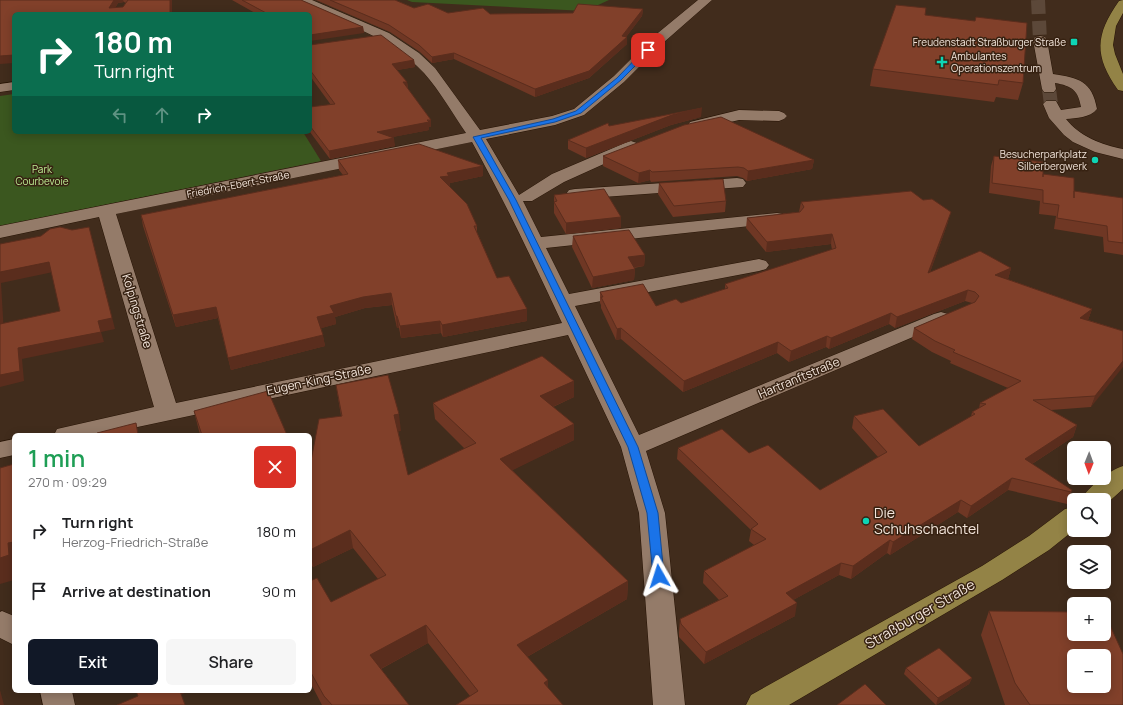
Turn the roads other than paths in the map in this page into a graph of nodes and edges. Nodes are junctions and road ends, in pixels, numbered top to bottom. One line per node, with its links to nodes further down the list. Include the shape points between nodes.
1 (302, 0): 4 (street)
2 (706, 0): 12 (street, Friedrich-Ebert-Straße, via 579,112 555,120)
3 (1123, 4): 8 (main road, via 1110,22 1105,46)
4 (384, 36): 5 (street); 12 (street, via 414,56 430,71)
5 (360, 40)
6 (1040, 40): 14 (street, via 1051,96 1062,126 1084,142)
7 (12, 86): 9 (street)
8 (1123, 87)
9 (0, 88)
10 (779, 116): 11 (street, via 739,115)
11 (678, 129)
12 (477, 137): 16 (street); 17 (street, Friedrich-Ebert-Straße)
13 (644, 142): 16 (street, via 558,178)
14 (1123, 154)
15 (737, 183): 16 (street)
16 (519, 199): 20 (street)
17 (106, 211): 19 (street, Friedrich-Ebert-Straße); 25 (street, Kolpingstraße)
18 (792, 217): 20 (street)
19 (0, 232)
20 (533, 244): 22 (street)
21 (759, 265): 22 (street)
22 (561, 302): 24 (street)
23 (958, 311): 28 (street, Hartranftstraße)
24 (573, 327): 25 (street, Eugen-King-Straße); 28 (street)
25 (167, 412): 26 (street, Eugen-King-Straße)
26 (75, 433)
27 (12, 447): 29 (street)
28 (633, 447): 35 (street, via 652,513)
29 (0, 450)
30 (1123, 475): 31 (main road)
31 (1102, 493)
32 (1067, 521): 36 (main road, Straßburger Straße, via 992,573)
33 (57, 693): 34 (street)
34 (60, 705)
35 (669, 705)
36 (762, 705)

